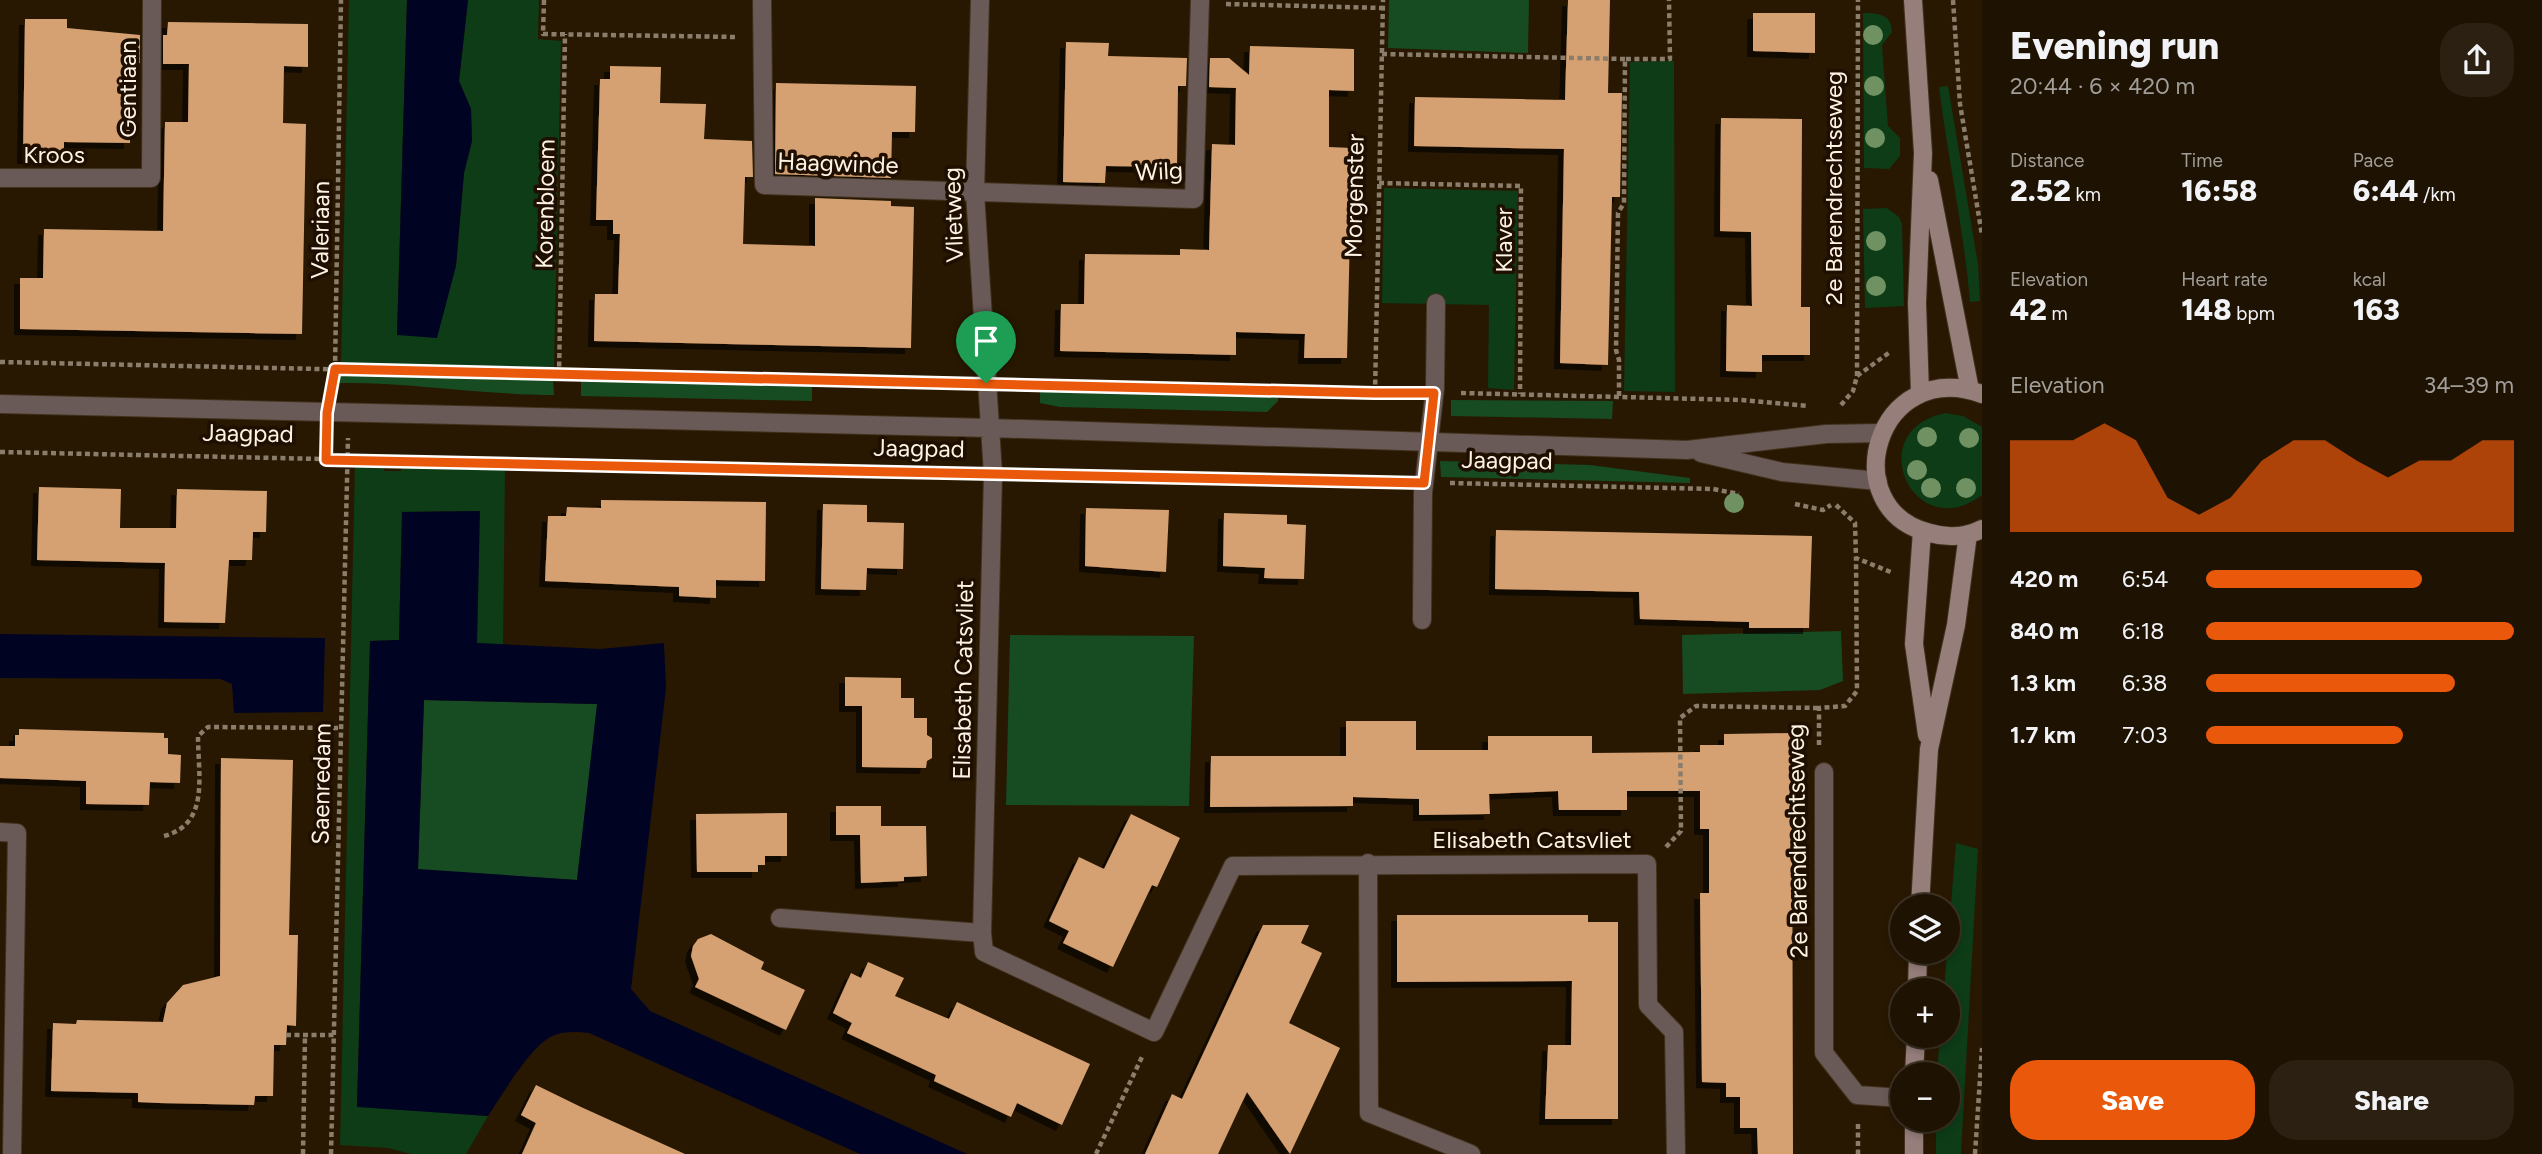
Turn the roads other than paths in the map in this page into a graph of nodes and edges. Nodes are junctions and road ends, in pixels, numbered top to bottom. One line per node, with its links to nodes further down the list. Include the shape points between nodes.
1 (152, 0): 8 (street, Gentiaan)
2 (762, 0): 9 (street, Haagwinde, via 764,185)
3 (979, 0): 9 (street, Vlietweg)
4 (1913, 0): 6 (main road)
5 (1200, 2): 9 (street, Wilg, via 1194,199)
6 (1923, 153): 11 (main road); 12 (main road, via 1917,303)
7 (0, 178): 8 (street, Kroos)
8 (151, 178)
9 (975, 193): 14 (street, Vlietweg)
10 (1436, 303): 16 (street)
11 (1976, 392): 12 (main road, via 1950,387)
12 (1920, 393): 15 (main road, via 1896,410)
13 (0, 404): 14 (street, Jaagpad)
14 (990, 428): 16 (street, Jaagpad); 28 (street, Elisabeth Catsvliet, via 993,474)
15 (1881, 433): 17 (street, Jaagpad, via 1826,434); 18 (main road, via 1875,456)
16 (1428, 440): 17 (street, Jaagpad); 21 (street)
17 (1687, 450): 18 (street, Jaagpad, via 1782,472)
18 (1878, 481): 19 (main road, via 1894,511)
19 (1922, 531): 20 (main road, via 1952,536); 22 (main road, via 1914,644)
20 (1975, 531): 22 (main road)
21 (1422, 620)
22 (1929, 749): 26 (main road)
23 (1824, 772): 29 (street, 2e Barendrechtseweg, via 1824,1053 1857,1095)
24 (0, 832): 31 (street, via 17,833)
25 (1368, 863): 28 (street, Elisabeth Catsvliet, via 1233,866 1154,1032 984,952); 32 (street, via 1369,1113); 33 (street, Elisabeth Catsvliet, via 1647,864 1648,1005 1674,1032)
26 (1921, 894)
27 (780, 918): 28 (street)
28 (982, 933)
29 (1890, 1097)
30 (1914, 1132): 34 (main road)
31 (12, 1154)
32 (1471, 1154)
33 (1676, 1154)
34 (1914, 1154)

